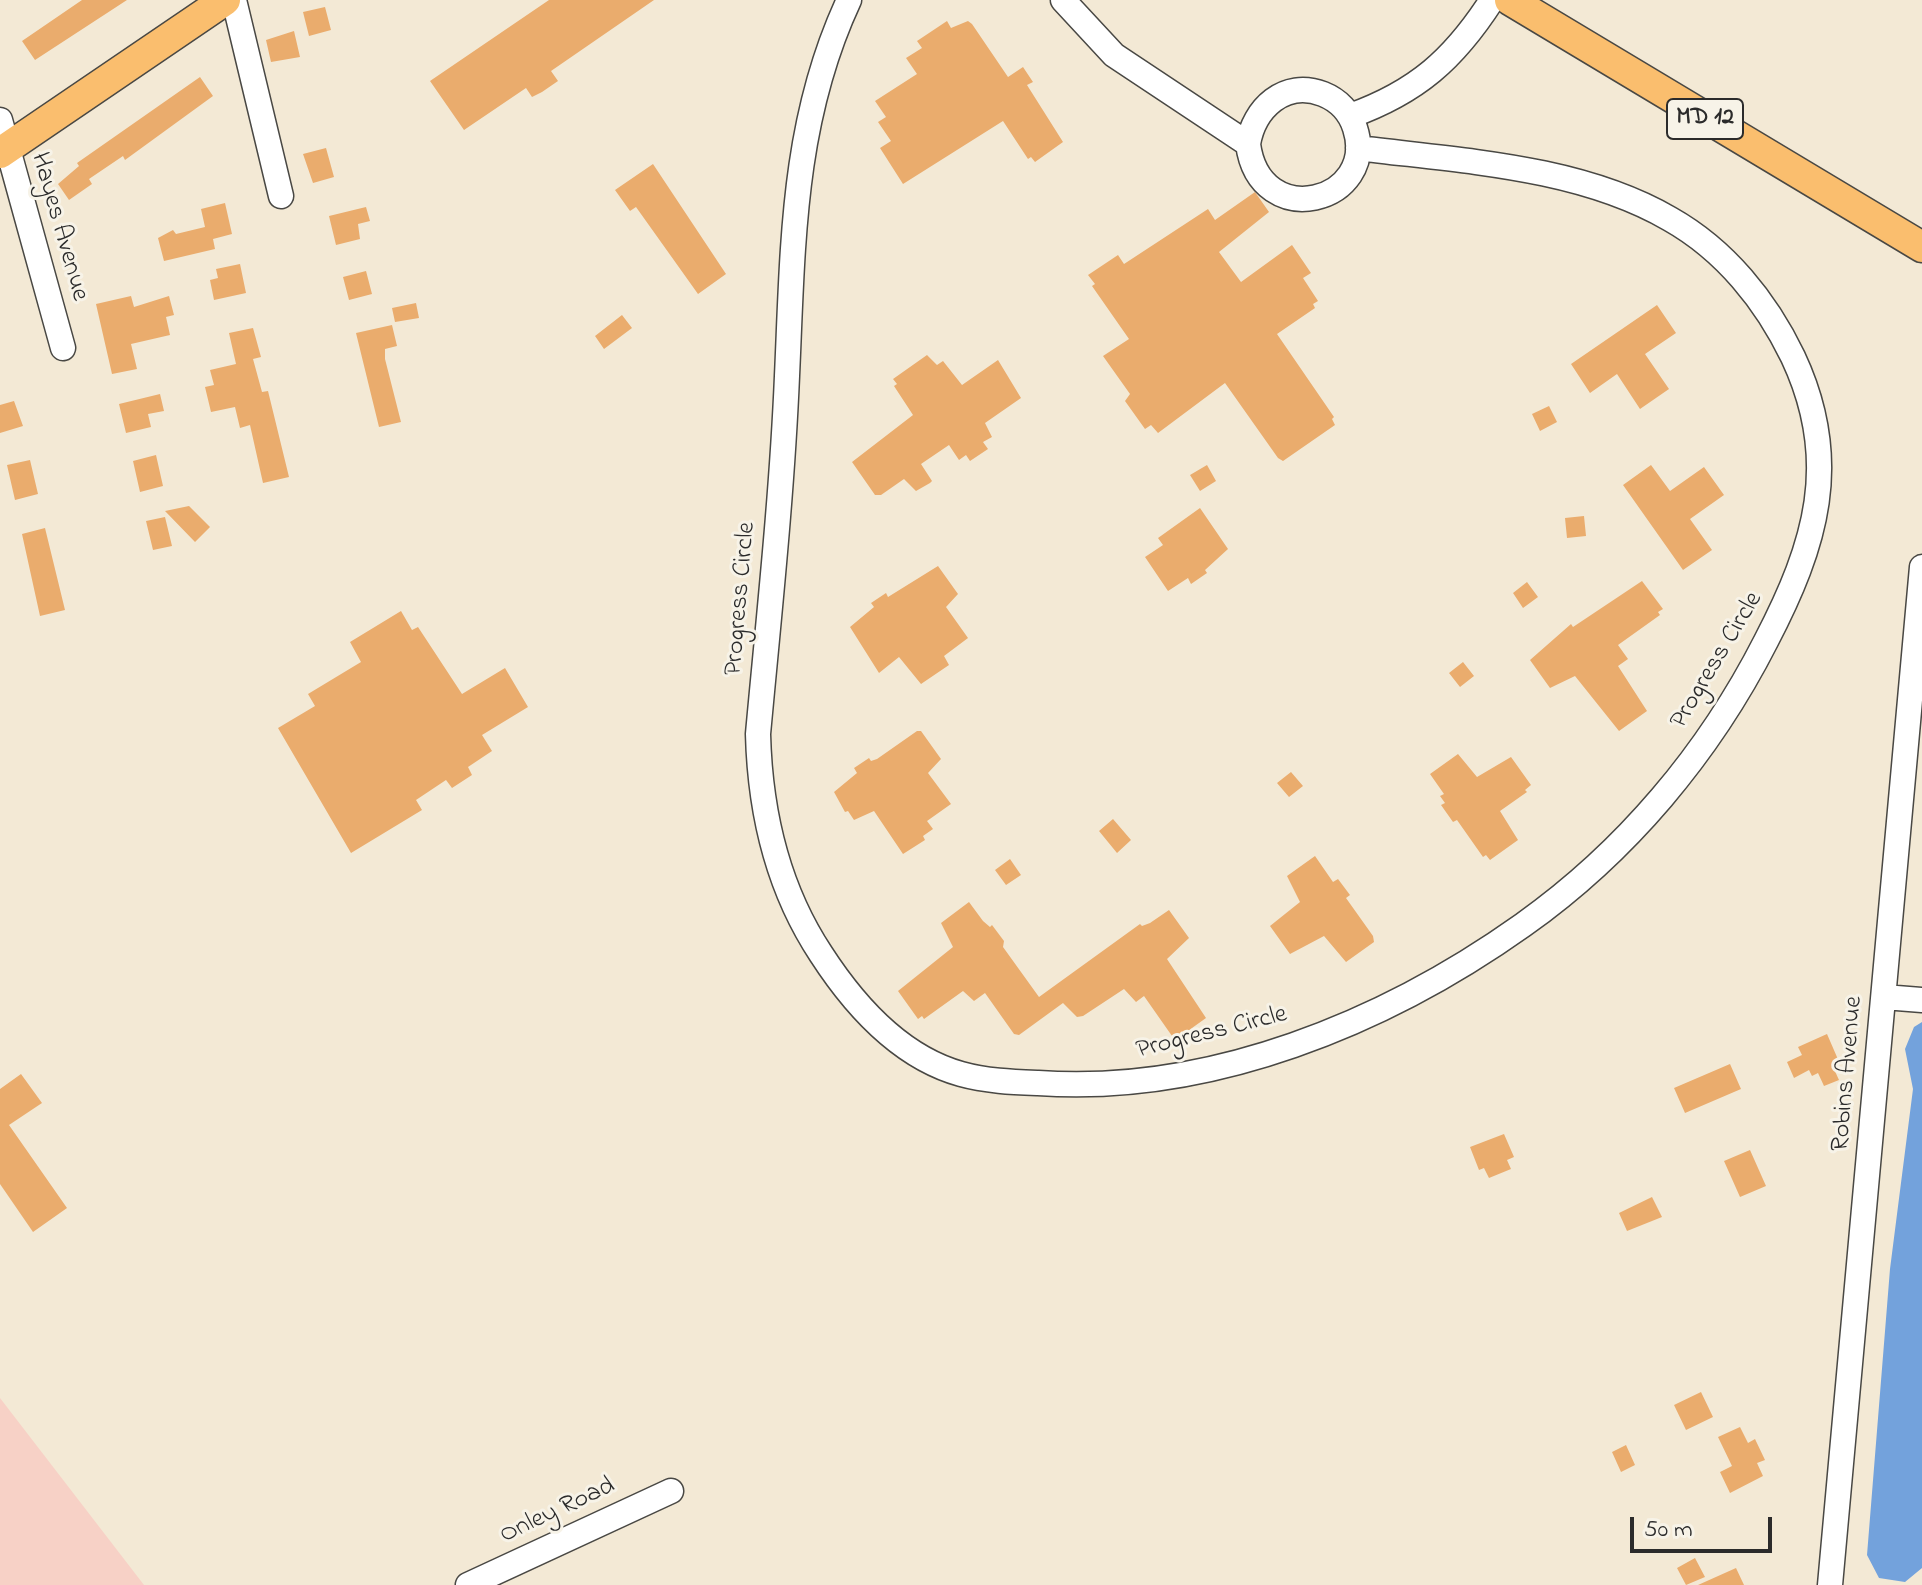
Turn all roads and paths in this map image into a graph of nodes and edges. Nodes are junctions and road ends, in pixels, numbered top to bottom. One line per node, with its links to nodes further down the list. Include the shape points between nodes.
1 (225, 0): 8 (main road)
2 (234, 0): 11 (street)
3 (849, 0): 10 (street, Progress Circle, via 810,113 792,227 759,775 789,899 831,971 883,1030 958,1074 1072,1086 1142,1082 1270,1053 1406,996 1526,923 1622,841 1665,796 1704,742 1786,604 1810,545 1820,496 1818,444 1812,405 1799,371 1776,323 1748,283 1670,219 1599,189 1555,177)
4 (1063, 0): 9 (street, via 1114,55)
5 (1492, 0): 7 (street, via 1439,68 1382,105)
6 (1510, 0): 12 (main road, MD 12)
7 (1350, 116): 9 (street, via 1321,93 1287,92 1259,112); 10 (street)
8 (2, 141): 13 (street, Hayes Avenue)
9 (1248, 144): 10 (street, via 1254,169 1270,190 1304,200 1336,190 1347,178)
10 (1358, 148)
11 (281, 196)
12 (1922, 247)
13 (63, 348)
14 (1922, 567): 15 (street, Robins Avenue)
15 (1919, 641): 16 (street, Robins Avenue)
16 (1884, 997): 17 (street); 20 (street, Robins Avenue)
17 (1922, 1000)
18 (671, 1491): 19 (street, Onley Road)
19 (468, 1585)
20 (1830, 1585)

